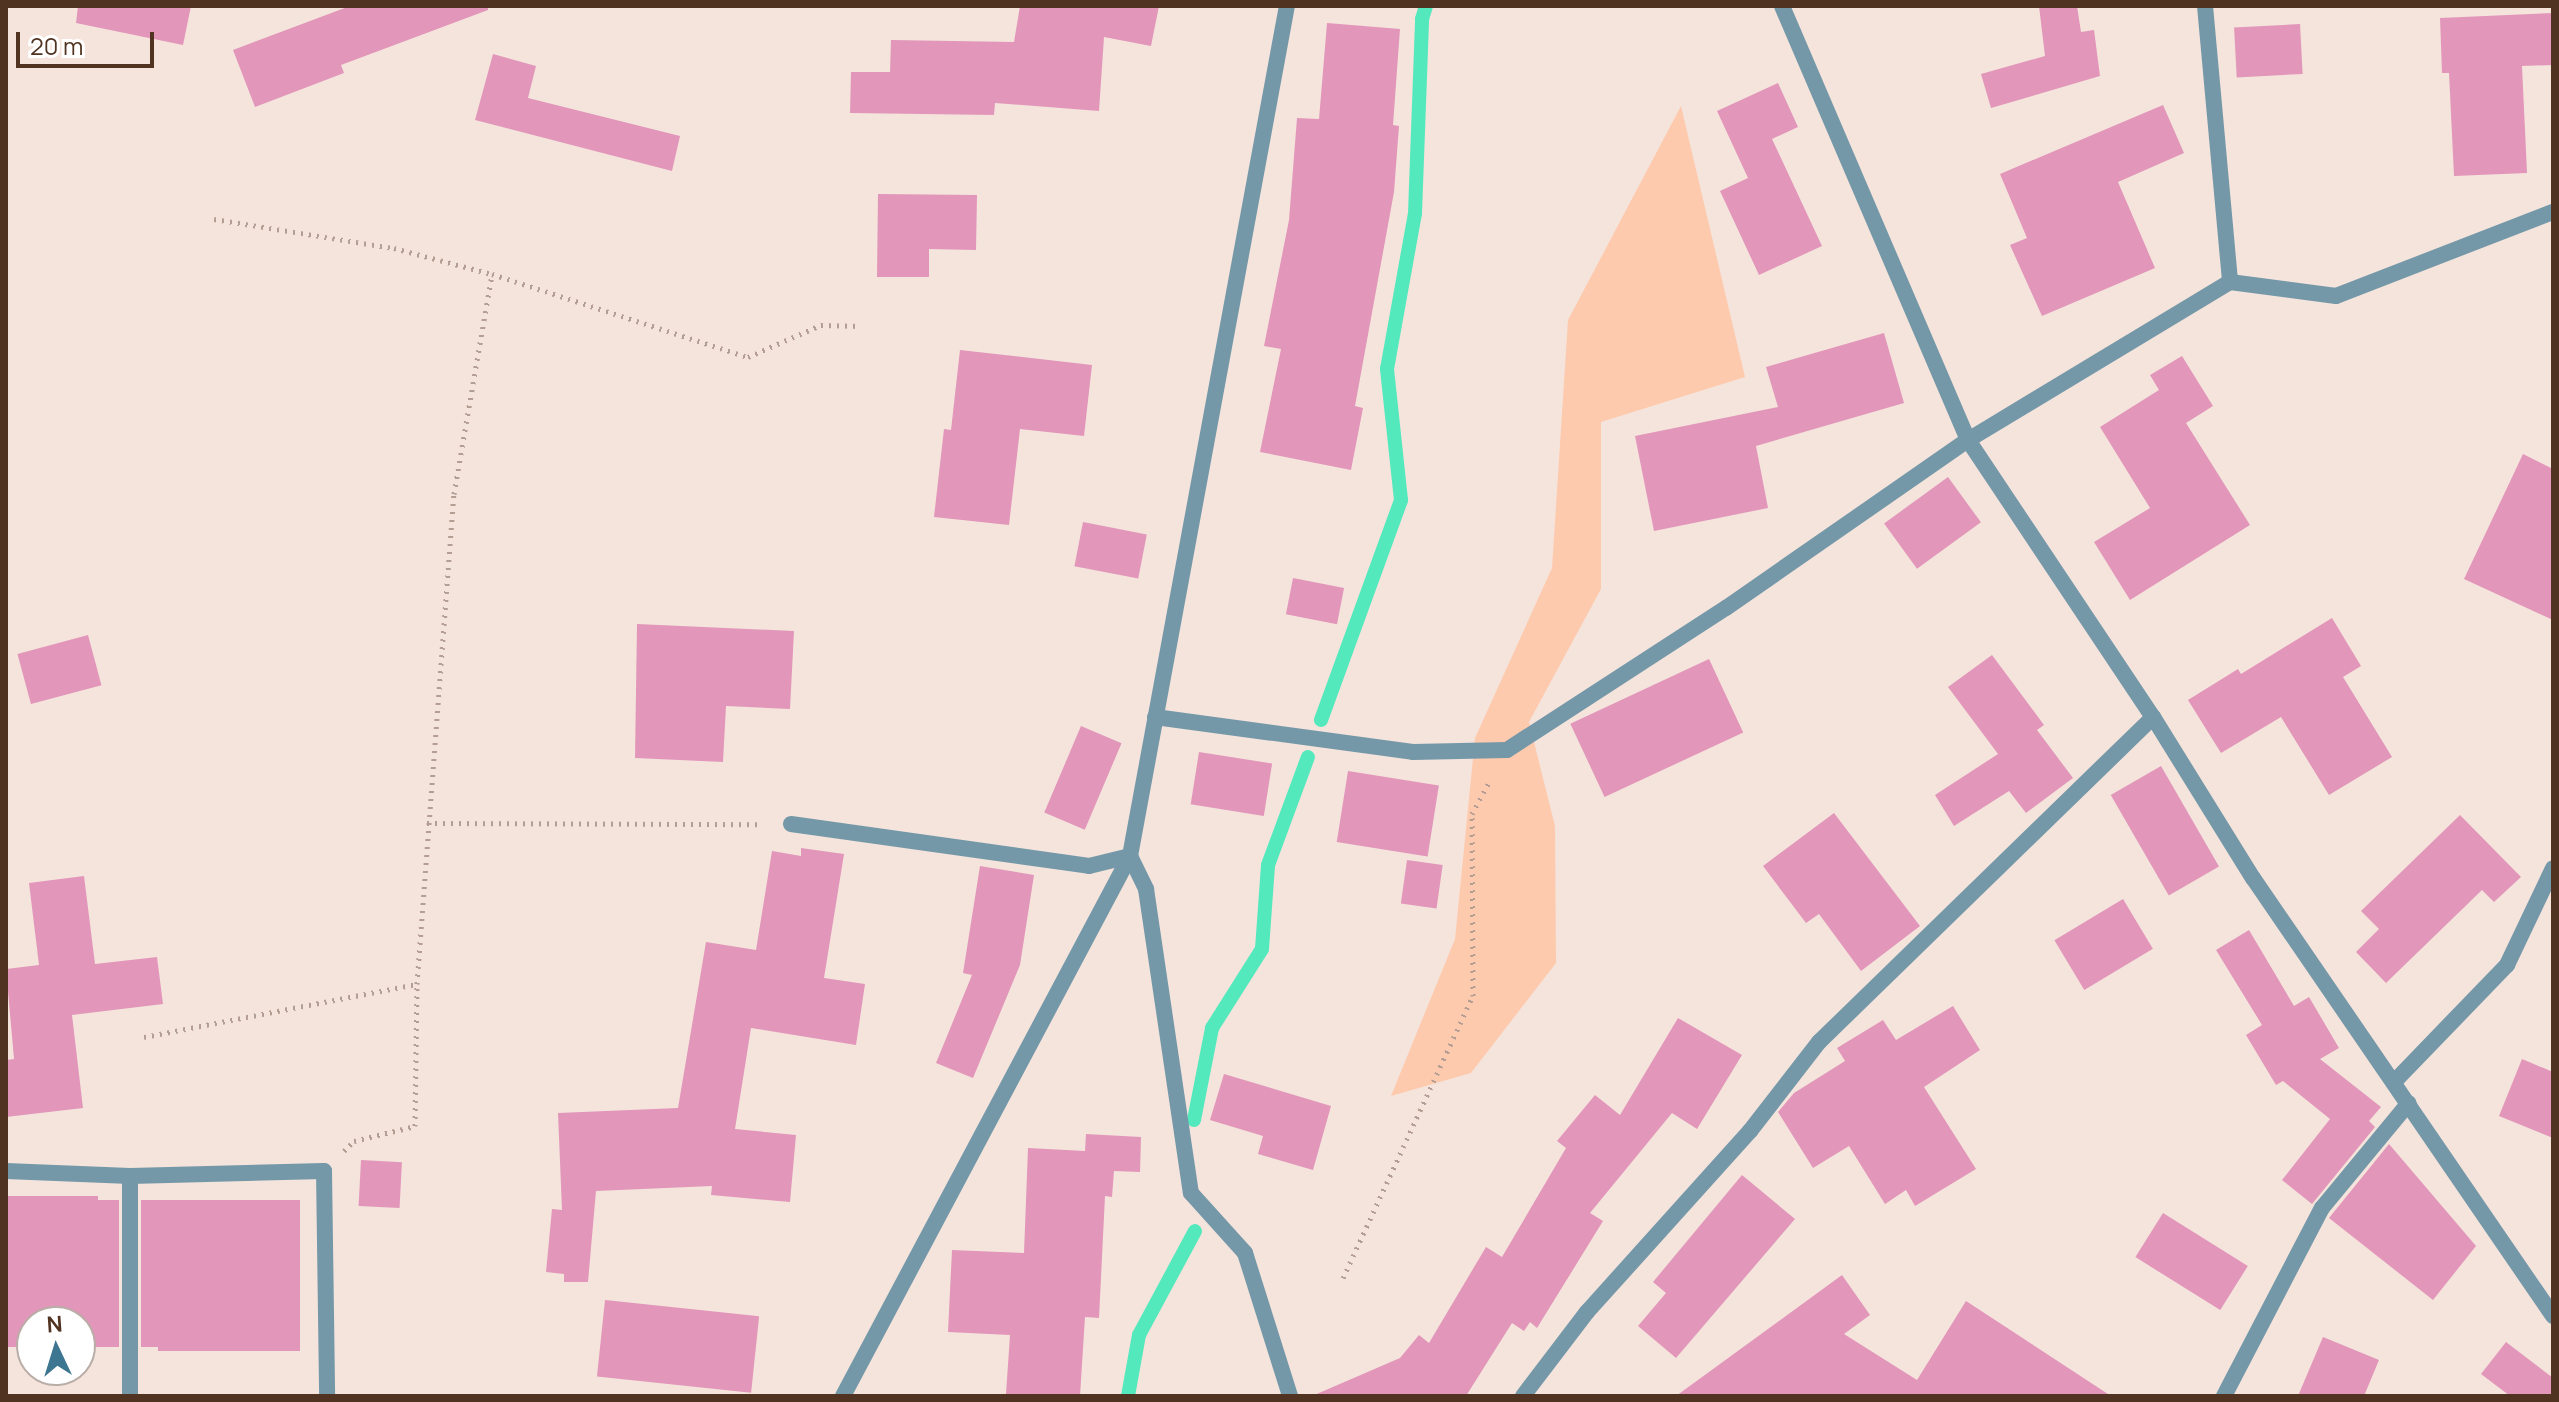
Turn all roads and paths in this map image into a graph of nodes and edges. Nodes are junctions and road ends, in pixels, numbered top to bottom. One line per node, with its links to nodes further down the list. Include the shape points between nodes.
1 (1287, 6): 10 (street)
2 (1782, 6): 9 (street)
3 (2205, 6): 7 (street)
4 (2553, 212): 7 (street, via 2336,296)
5 (214, 219): 6 (path, via 394,248)
6 (492, 274): 8 (path, via 748,357 821,325); 13 (path, via 454,494)
7 (2230, 282): 9 (street)
8 (861, 326)
9 (1968, 440): 11 (street); 12 (street, via 1726,608)
10 (1155, 717): 12 (street, via 1413,752); 15 (street)
11 (2153, 717): 19 (street, via 2253,878); 30 (street, via 1819,1042 1750,1131 1587,1312)
12 (1507, 750): 24 (path, via 1472,814 1473,996)
13 (427, 823): 14 (path); 17 (path)
14 (791, 824): 15 (street, via 1089,866)
15 (1130, 856): 28 (street); 29 (street, via 1146,889 1191,1193 1245,1253)
16 (2553, 868): 19 (street, via 2507,965)
17 (417, 984): 18 (path); 22 (path, via 415,1126 354,1141)
18 (144, 1037)
19 (2394, 1082): 20 (street)
20 (2409, 1103): 25 (street); 31 (street, via 2322,1208)
21 (6, 1171): 23 (street)
22 (324, 1171): 23 (street); 27 (street)
23 (130, 1176): 26 (street)
24 (1343, 1278)
25 (2553, 1316)
26 (130, 1396)
27 (327, 1396)
28 (843, 1396)
29 (1290, 1396)
30 (1523, 1396)
31 (2224, 1396)

